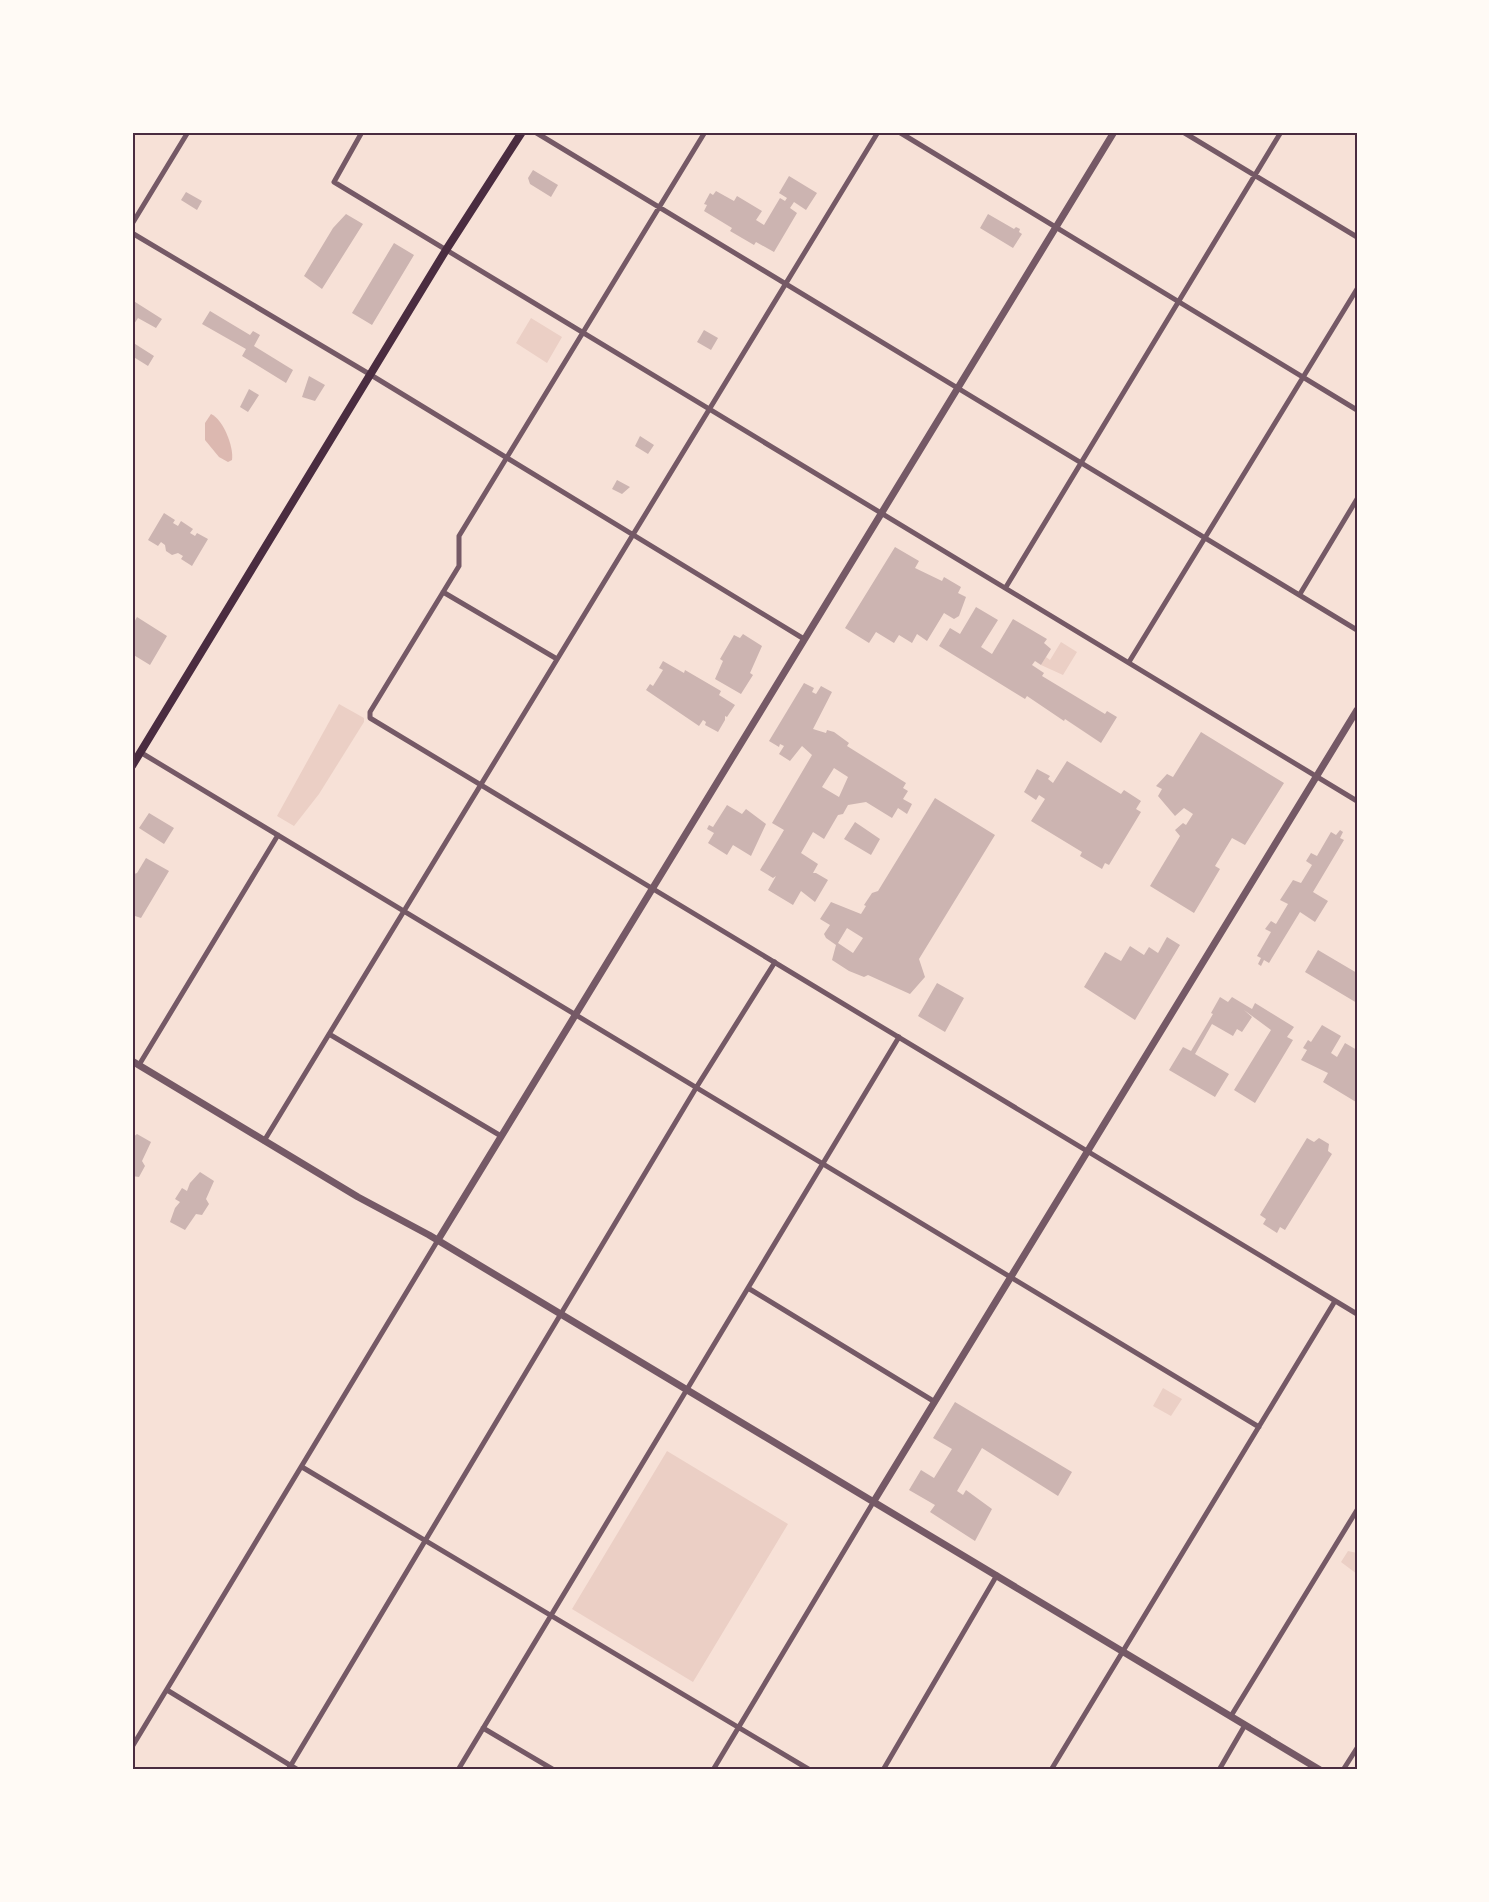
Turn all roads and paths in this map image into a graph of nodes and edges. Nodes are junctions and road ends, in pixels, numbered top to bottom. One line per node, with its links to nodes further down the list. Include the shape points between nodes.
1 (188, 132): 13 (street)
2 (362, 132): 17 (street, via 334,182)
3 (522, 132): 17 (main road)
4 (535, 132): 12 (street)
5 (705, 132): 12 (street)
6 (878, 132): 18 (street)
7 (899, 132): 14 (street)
8 (1114, 132): 14 (street)
9 (1183, 132): 11 (street)
10 (1281, 132): 11 (street)
11 (1254, 176): 16 (street); 20 (street)
12 (658, 209): 18 (street); 21 (street)
13 (132, 224)
14 (1055, 227): 20 (street); 24 (street)
15 (132, 233): 22 (street)
16 (1357, 237)
17 (446, 250): 21 (street); 22 (main road)
18 (785, 285): 24 (street); 25 (street)
19 (1357, 289): 23 (street)
20 (1178, 301): 23 (street); 28 (street)
21 (584, 333): 25 (street); 27 (street)
22 (371, 375): 27 (street); 41 (main road)
23 (1304, 378): 26 (street); 32 (street)
24 (956, 389): 28 (street); 30 (street)
25 (710, 409): 30 (street); 31 (street)
26 (1357, 410)
27 (506, 457): 31 (street); 34 (street, via 459,536 459,566)
28 (1081, 462): 32 (street); 33 (street)
29 (1357, 499): 35 (street)
30 (884, 513): 33 (street); 37 (street)
31 (633, 535): 37 (street); 38 (street)
32 (1206, 537): 35 (street); 39 (street)
33 (1006, 587): 39 (street)
34 (443, 592): 38 (street); 44 (street, via 370,712 370,718)
35 (1300, 594): 36 (street)
36 (1357, 630)
37 (804, 639): 47 (street)
38 (557, 659): 44 (street)
39 (1129, 662): 43 (street)
40 (1357, 710): 43 (street)
41 (140, 752): 42 (main road); 46 (street)
42 (132, 766)
43 (1316, 777): 45 (street); 57 (street)
44 (481, 785): 47 (street); 48 (street)
45 (1357, 801)
46 (278, 835): 48 (street); 53 (street)
47 (652, 888): 49 (street); 50 (street)
48 (404, 911): 50 (street); 51 (street)
49 (775, 962): 52 (street); 54 (street)
50 (575, 1015): 54 (street); 55 (street)
51 (329, 1034): 55 (street); 56 (street)
52 (899, 1037): 57 (street); 58 (street)
53 (136, 1063): 56 (street)
54 (696, 1088): 58 (street); 64 (street)
55 (501, 1136): 59 (street)
56 (264, 1141): 59 (street)
57 (1087, 1151): 60 (street); 62 (street)
58 (822, 1164): 60 (street); 61 (street)
59 (438, 1240): 64 (street); 68 (street)
60 (1010, 1277): 66 (street); 67 (street)
61 (748, 1288): 65 (street); 66 (street)
62 (1335, 1301): 63 (street); 67 (street)
63 (1357, 1314)
64 (561, 1316): 65 (street); 71 (street)
65 (687, 1391): 69 (street); 73 (street)
66 (934, 1402): 69 (street)
67 (1259, 1427): 74 (street)
68 (302, 1467): 71 (street); 75 (street)
69 (874, 1502): 72 (street); 79 (street)
70 (1357, 1510): 76 (street)
71 (427, 1542): 73 (street); 82 (street)
72 (997, 1575): 74 (street); 88 (street)
73 (551, 1616): 78 (street); 79 (street)
74 (1122, 1652): 76 (street); 89 (street)
75 (167, 1690): 80 (street); 82 (street)
76 (1232, 1716): 77 (street)
77 (1245, 1725): 90 (street); 91 (street)
78 (483, 1728): 84 (street); 85 (street)
79 (738, 1728): 86 (street); 87 (street)
80 (132, 1747)
81 (1357, 1748): 92 (street)
82 (289, 1768): 83 (street)
83 (298, 1770)
84 (458, 1770)
85 (554, 1770)
86 (713, 1770)
87 (810, 1770)
88 (883, 1770)
89 (1051, 1770)
90 (1218, 1770)
91 (1320, 1770)
92 (1343, 1770)

